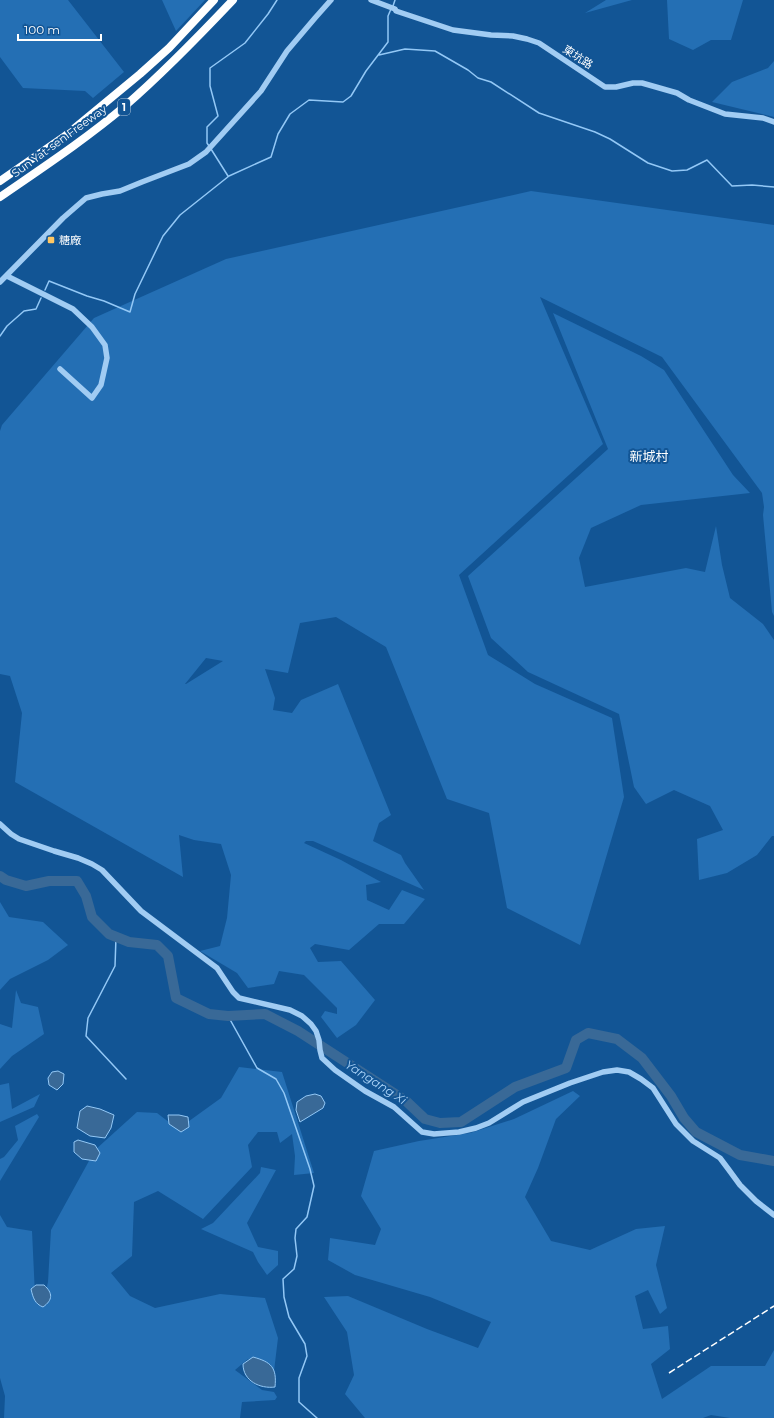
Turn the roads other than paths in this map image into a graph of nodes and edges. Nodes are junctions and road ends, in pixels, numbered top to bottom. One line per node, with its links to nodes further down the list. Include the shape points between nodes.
1 (214, 0): 6 (highway, Sun Yat-sen Freeway / 1, via 169,48 140,74 65,136)
2 (233, 0): 7 (highway, Sun Yat-sen Freeway / 1, via 180,55 125,106)
3 (331, 0): 8 (street, via 288,51 261,91 206,152 189,164 120,191 86,198)
4 (371, 0): 5 (street, 東坑路, via 453,30 527,38 539,43 605,86 642,83 677,93 725,114 762,118)
5 (774, 122)
6 (0, 181)
7 (0, 197)
8 (7, 276): 9 (street); 10 (street, via 73,309 92,327 105,345 107,358 101,385 92,398)
9 (0, 282)
10 (60, 369)
11 (0, 824): 12 (street, via 19,839 78,858 102,870 141,911 217,968 239,998 290,1010 311,1024 320,1040 322,1058 365,1091 394,1107 422,1132 434,1134 476,1128 523,1102 576,1080 616,1070 629,1072 653,1088 676,1124 692,1141 720,1158 740,1185)
12 (774, 1215)

